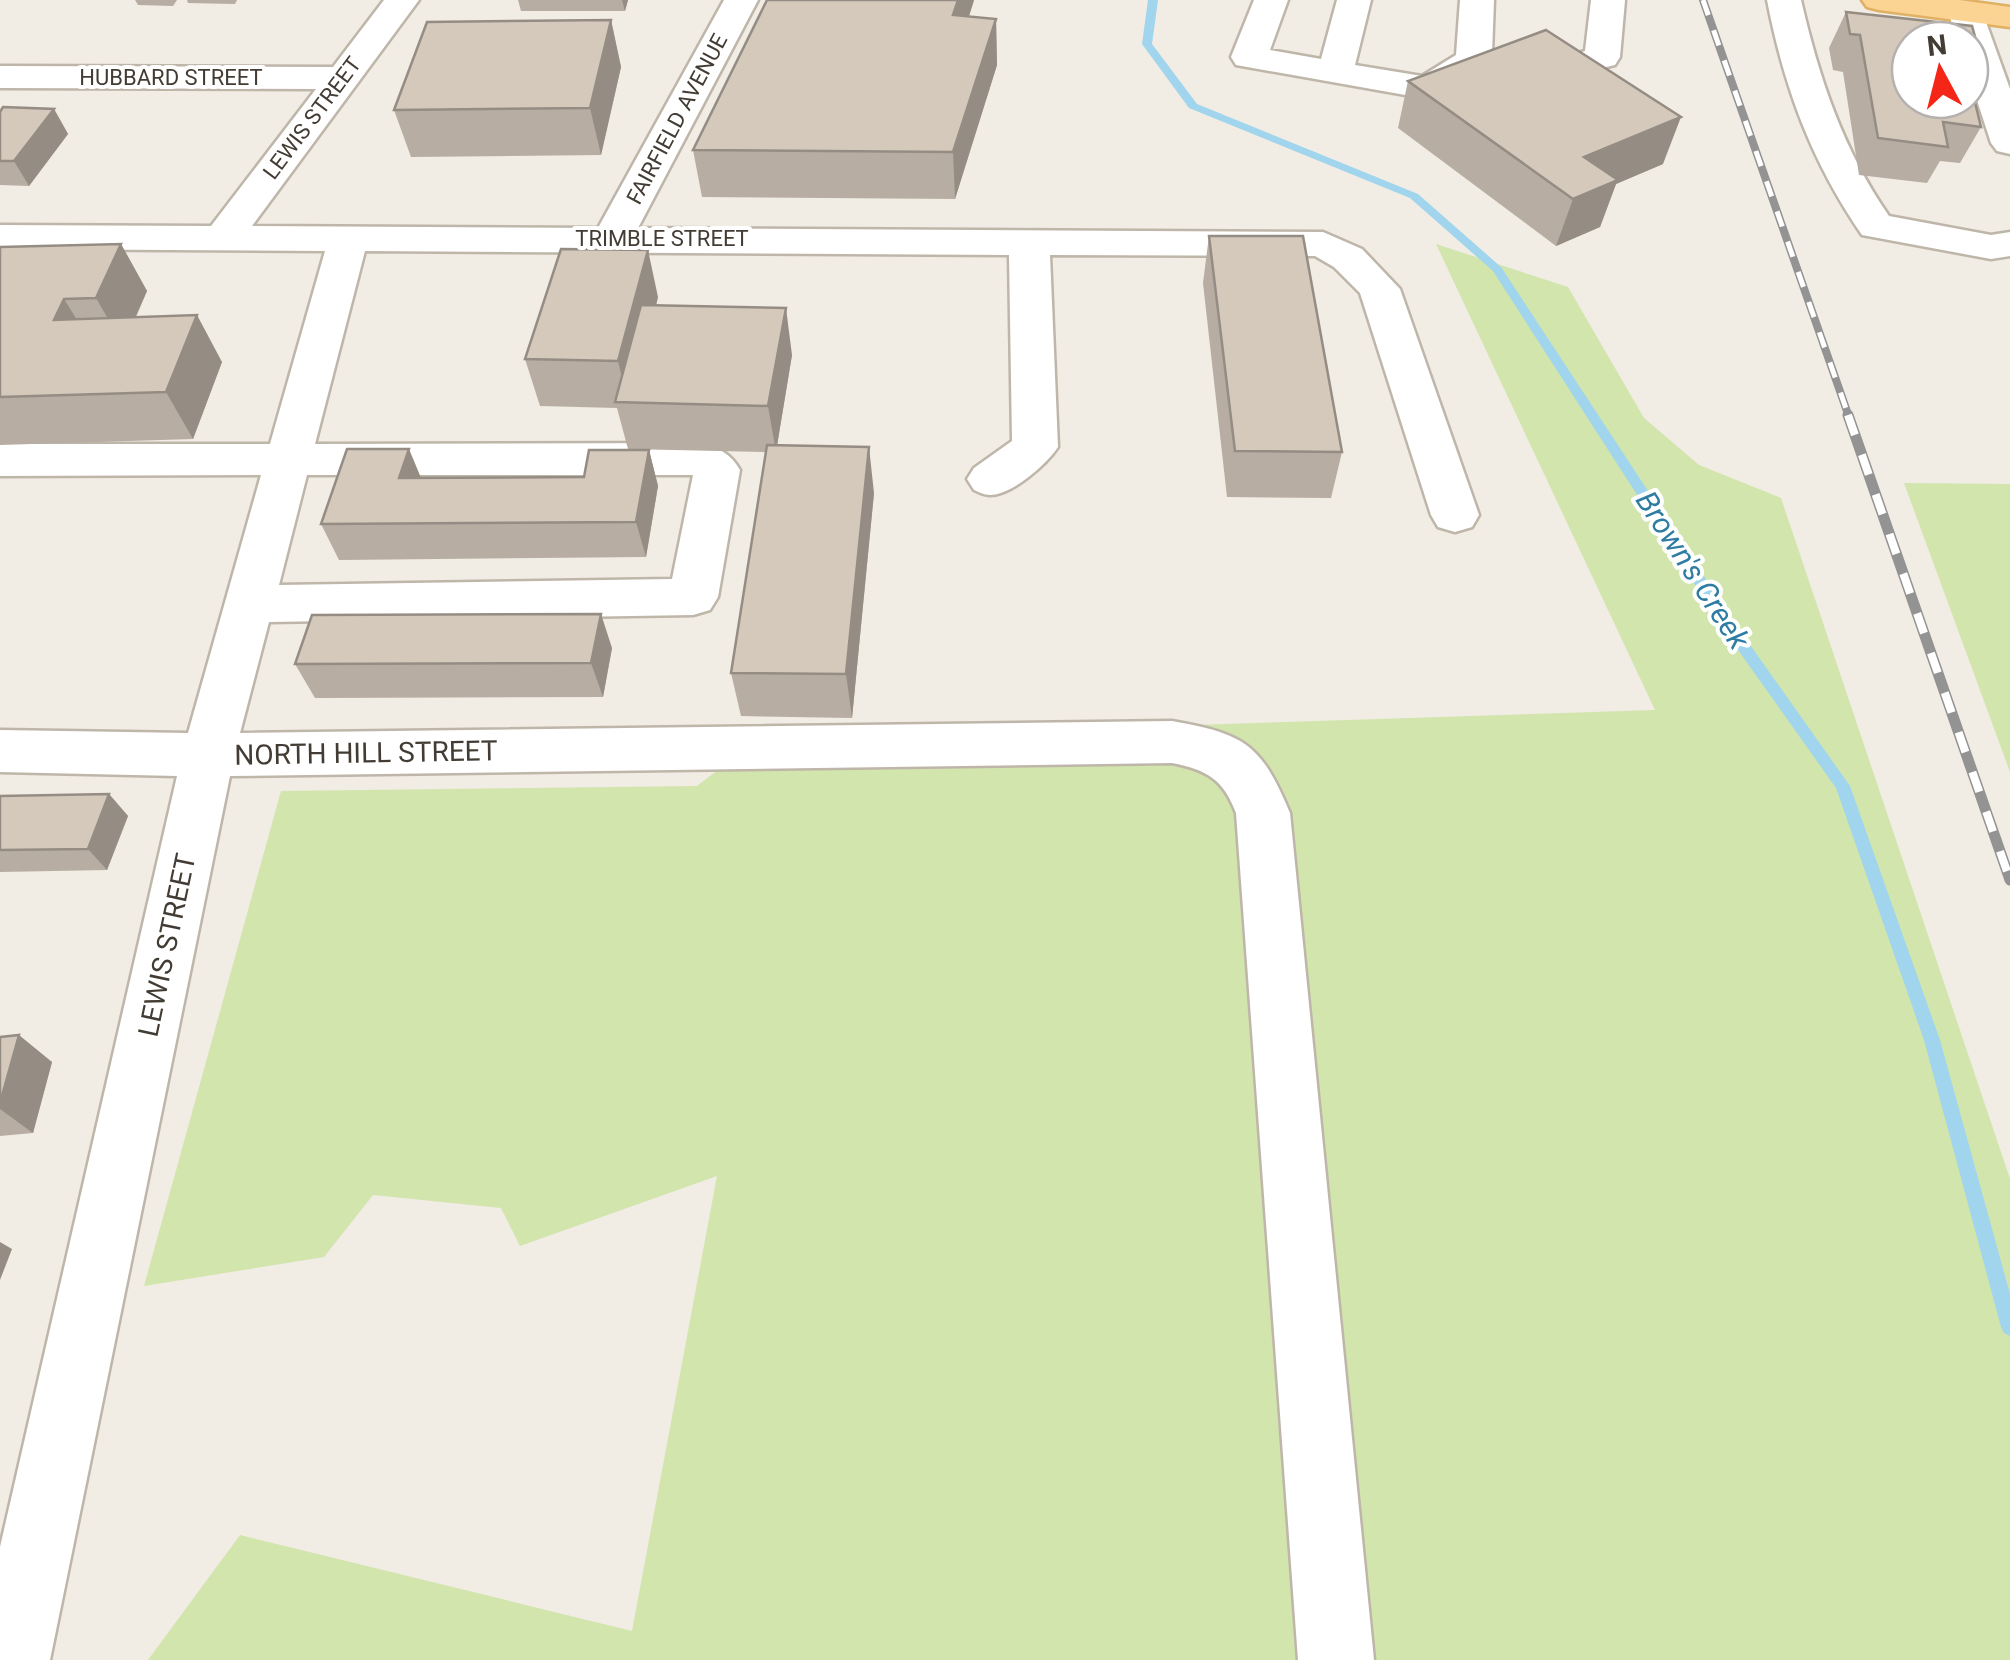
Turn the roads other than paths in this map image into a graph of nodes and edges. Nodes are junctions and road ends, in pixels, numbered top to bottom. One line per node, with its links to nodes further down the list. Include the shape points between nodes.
1 (402, 0): 14 (street, LEWIS STREET)
2 (742, 0): 19 (street, FAIRFIELD AVENUE)
3 (1272, 0): 12 (street, via 1250,57)
4 (1354, 0): 12 (street)
5 (1477, 0): 11 (street)
6 (1608, 0): 11 (street, via 1602,57 1554,73)
7 (1784, 0): 21 (street, via 1828,152 1876,226 1992,248)
8 (1878, 0): 9 (main road)
9 (1965, 11): 10 (main road); 15 (street)
10 (2010, 17)
11 (1474, 60): 12 (street, via 1428,88)
12 (1335, 73)
13 (0, 77): 14 (street, HUBBARD STREET)
14 (341, 78): 17 (street, LEWIS STREET)
15 (2010, 144)
16 (0, 237): 17 (street, TRIMBLE STREET)
17 (224, 237): 18 (street, TRIMBLE STREET)
18 (349, 237): 19 (street, TRIMBLE STREET); 22 (street, LEWIS STREET)
19 (613, 238): 20 (street, TRIMBLE STREET)
20 (1028, 241): 24 (street, via 1035,447); 25 (street, TRIMBLE STREET, via 1323,244 1348,258 1378,289)
21 (2010, 244)
22 (289, 458): 23 (street); 26 (street, LEWIS STREET); 26 (street, via 702,459 717,470 693,596)
23 (0, 460)
24 (990, 479)
25 (1455, 515)
26 (250, 604): 28 (street, LEWIS STREET)
27 (0, 752): 28 (street, NORTH HILL STREET)
28 (208, 755): 29 (street, LEWIS STREET); 30 (street, NORTH HILL STREET, via 1172,742 1214,749 1248,774 1263,813)
29 (12, 1660)
30 (1336, 1660)

